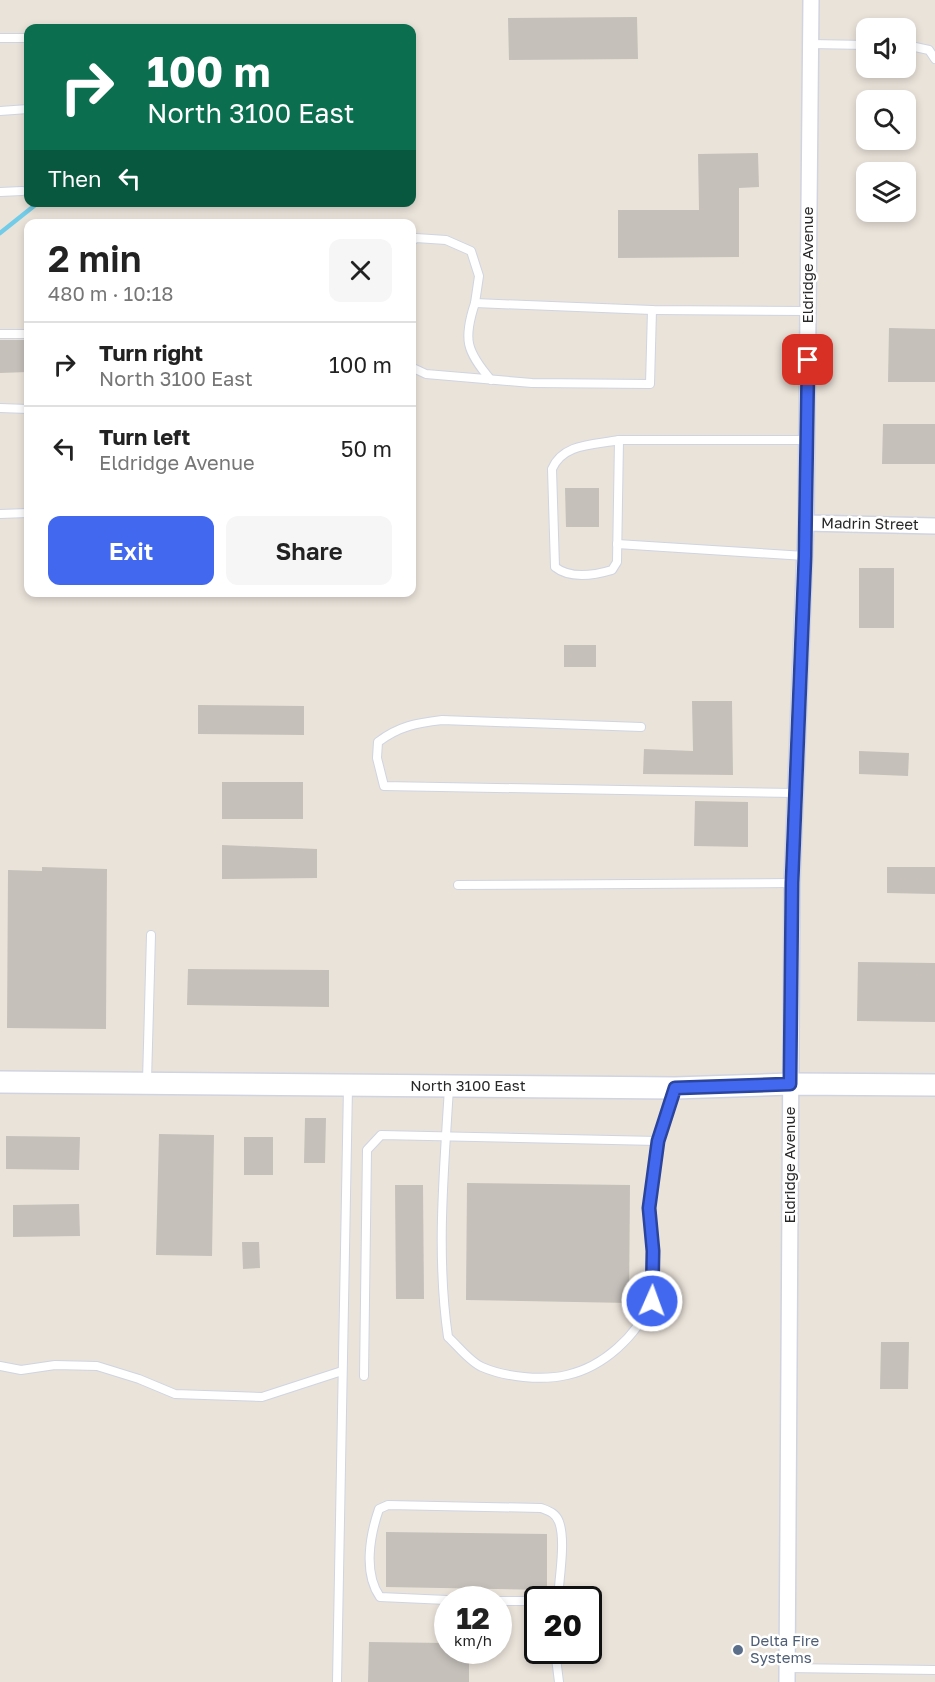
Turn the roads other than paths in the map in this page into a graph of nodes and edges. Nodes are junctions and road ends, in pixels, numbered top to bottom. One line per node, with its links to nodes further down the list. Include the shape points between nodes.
1 (811, 0): 4 (street, Eldridge Avenue)
2 (0, 38): 3 (lane)
3 (24, 38)
4 (810, 45): 5 (lane); 15 (street, Eldridge Avenue)
5 (856, 45)
6 (916, 47): 7 (lane, via 929,50)
7 (935, 59)
8 (24, 109): 9 (lane)
9 (0, 111)
10 (22, 191): 11 (lane)
11 (0, 192)
12 (416, 238): 13 (lane, via 446,240 471,251 479,276)
13 (475, 303): 14 (lane); 19 (lane, via 466,329 469,349)
14 (652, 310): 15 (lane); 19 (lane, via 650,384)
15 (808, 312): 23 (street, Eldridge Avenue)
16 (0, 334): 17 (lane)
17 (24, 334)
18 (416, 369): 19 (lane, via 426,374)
19 (491, 380)
20 (0, 408): 21 (lane)
21 (24, 409)
22 (619, 440): 23 (lane); 28 (lane); 28 (lane, via 567,450 552,468 555,567 562,573 597,574 612,570)
23 (807, 440): 26 (street, Eldridge Avenue)
24 (24, 513): 25 (lane)
25 (0, 514)
26 (806, 523): 27 (street, Madrin Street); 29 (street, Eldridge Avenue)
27 (935, 526)
28 (617, 544): 29 (lane)
29 (805, 556): 31 (street, Eldridge Avenue)
30 (641, 727): 31 (lane, via 442,720 411,723 378,742 377,758 384,786)
31 (795, 792): 32 (street, Eldridge Avenue)
32 (792, 883): 33 (lane); 37 (street, Eldridge Avenue)
33 (458, 885)
34 (151, 935): 36 (lane)
35 (0, 1082): 36 (main road, North 3100 East)
36 (147, 1084): 38 (main road, North 3100 East)
37 (790, 1084): 39 (main road, North 3100 East); 41 (main road, North 3100 East); 51 (street, Eldridge Avenue)
38 (348, 1085): 40 (main road, North 3100 East); 45 (lane)
39 (935, 1085)
40 (449, 1086): 41 (main road, North 3100 East); 42 (lane)
41 (675, 1088): 43 (lane)
42 (446, 1138): 43 (lane); 43 (lane, via 442,1233 448,1338 481,1367 525,1376 568,1375 602,1359 634,1335 652,1301 649,1208); 46 (lane, via 381,1135 367,1150)
43 (658, 1141)
44 (0, 1366): 45 (lane, via 21,1370 55,1365 97,1366 175,1394 262,1397)
45 (342, 1371): 52 (lane)
46 (364, 1376)
47 (559, 1586): 48 (lane, via 561,1536 559,1522 552,1512 541,1508 388,1505 379,1509 373,1526 370,1561 373,1587 380,1597)
48 (434, 1599)
49 (557, 1664): 53 (lane)
50 (935, 1670): 51 (lane)
51 (787, 1675)
52 (337, 1682)
53 (559, 1682)

